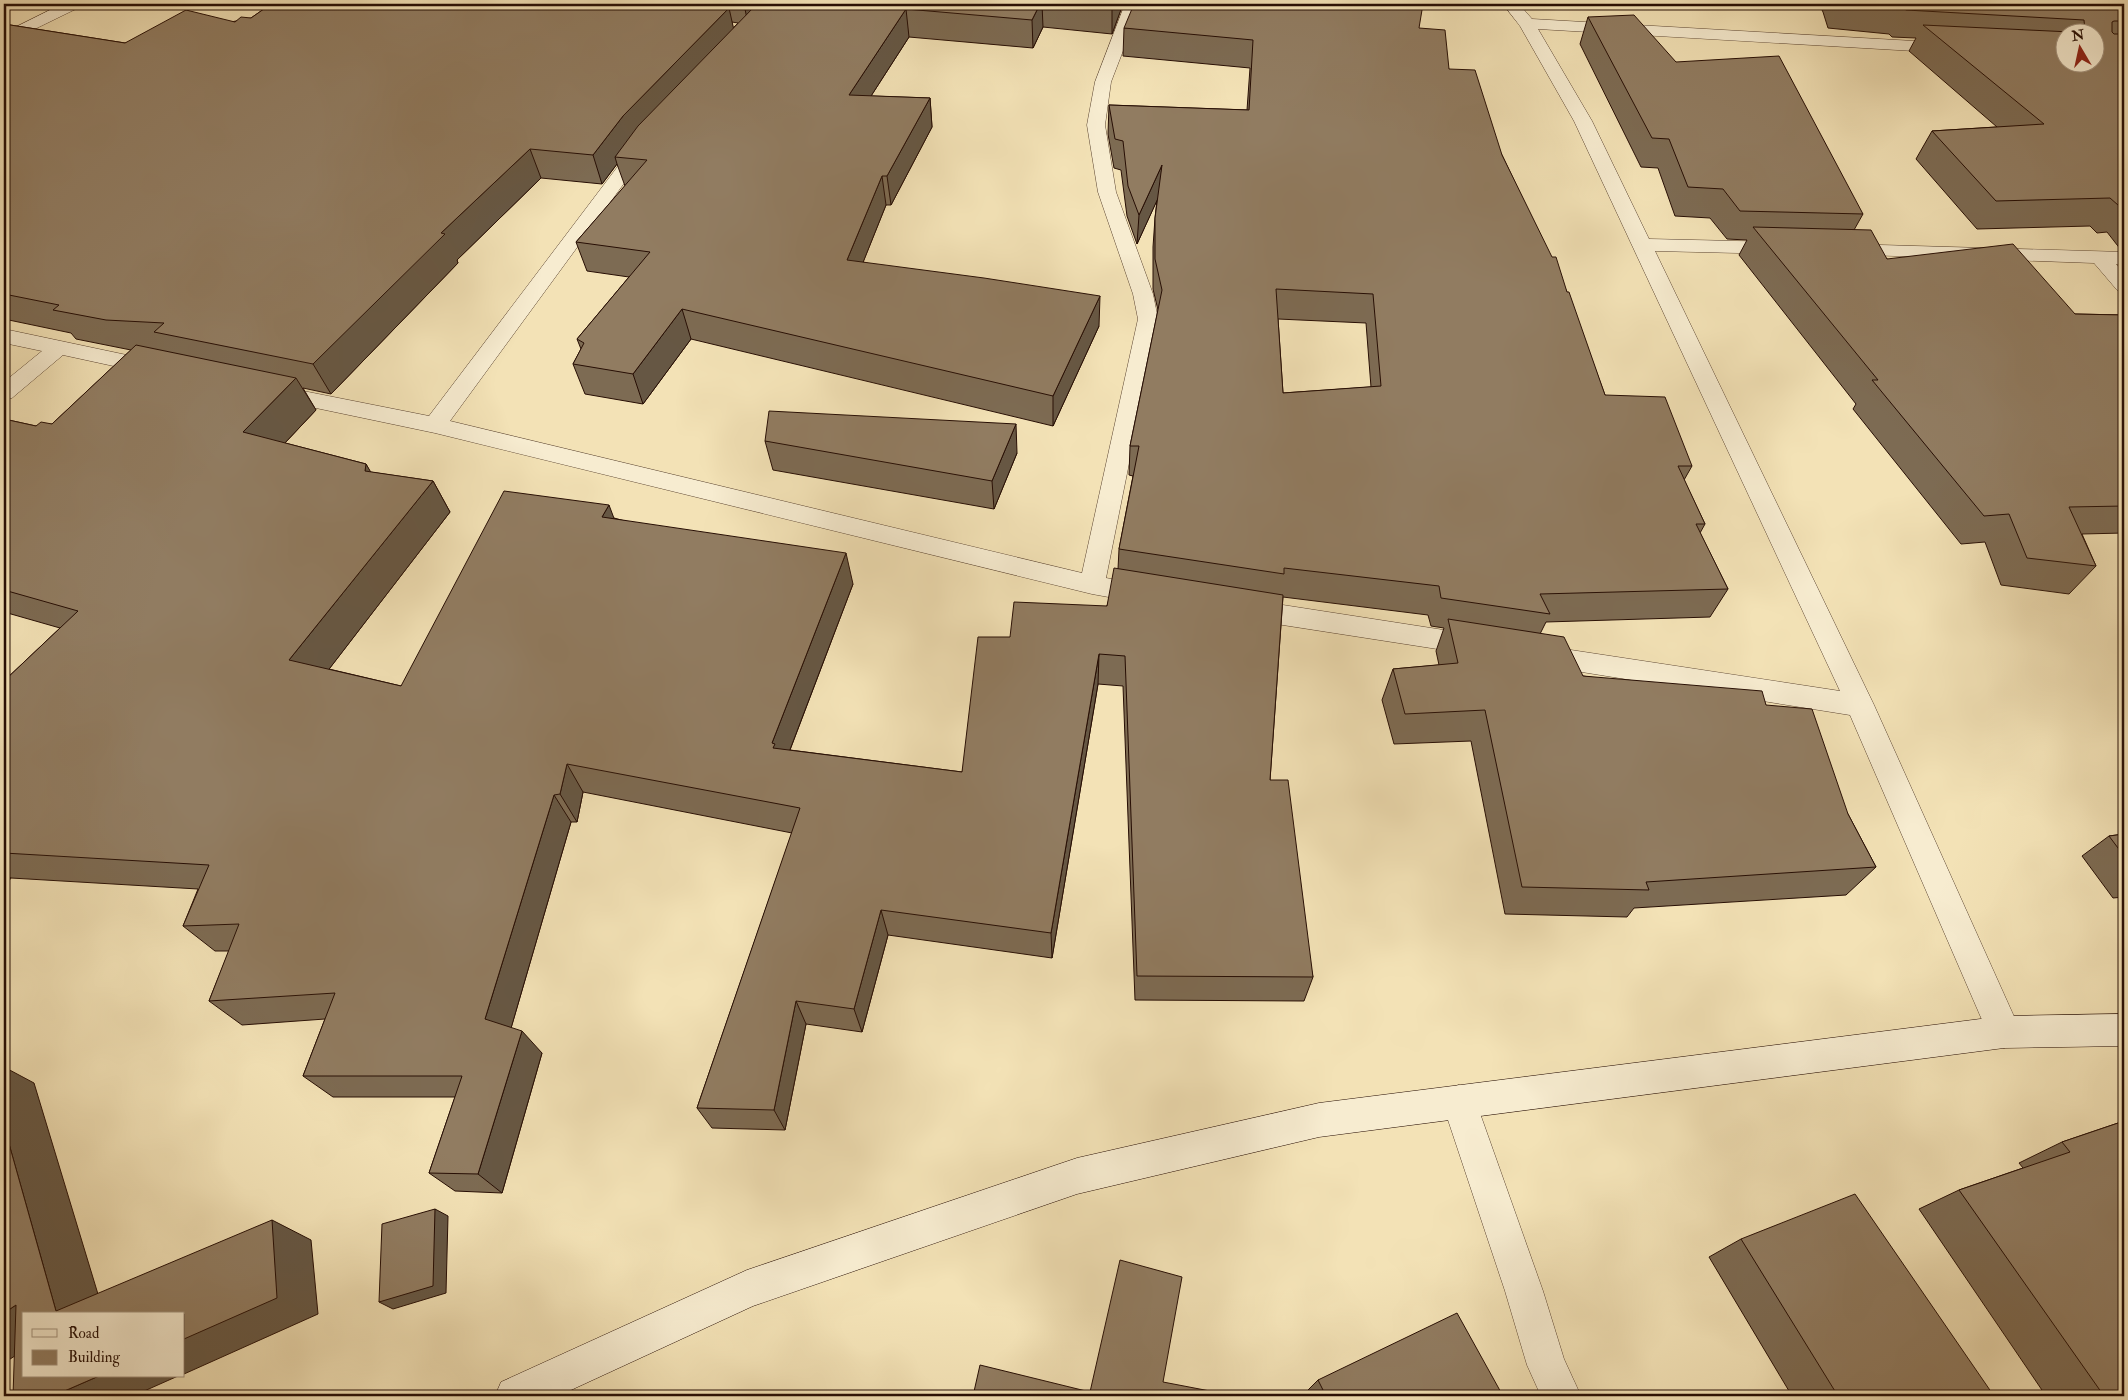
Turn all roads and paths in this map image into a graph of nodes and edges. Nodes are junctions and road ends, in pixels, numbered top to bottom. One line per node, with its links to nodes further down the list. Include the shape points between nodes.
1 (74, 4): 5 (street)
2 (1133, 4): 20 (street, via 1103,82 1096,125 1107,192 1143,294 1148,319)
3 (1511, 4): 4 (street)
4 (1527, 24): 6 (street); 8 (street, via 1583,121)
5 (4, 39)
6 (1964, 48)
7 (659, 129): 19 (street, via 639,150)
8 (1642, 244): 9 (street); 23 (street)
9 (1801, 249)
10 (1831, 250): 11 (street)
11 (2099, 257): 12 (street); 13 (street)
12 (2124, 258)
13 (2124, 286)
14 (4, 336): 15 (street)
15 (59, 348): 16 (street); 18 (street)
16 (175, 372)
17 (252, 388): 19 (street)
18 (4, 393)
19 (435, 425): 20 (street)
20 (1092, 585): 21 (street)
21 (1171, 597)
22 (1220, 605): 23 (street)
23 (1860, 705): 25 (street)
24 (2124, 1030): 25 (street)
25 (2004, 1032): 26 (street)
26 (1459, 1102): 27 (street, via 1319,1120 1078,1176 747,1289); 28 (street, via 1546,1365)
27 (515, 1396)
28 (1562, 1396)

